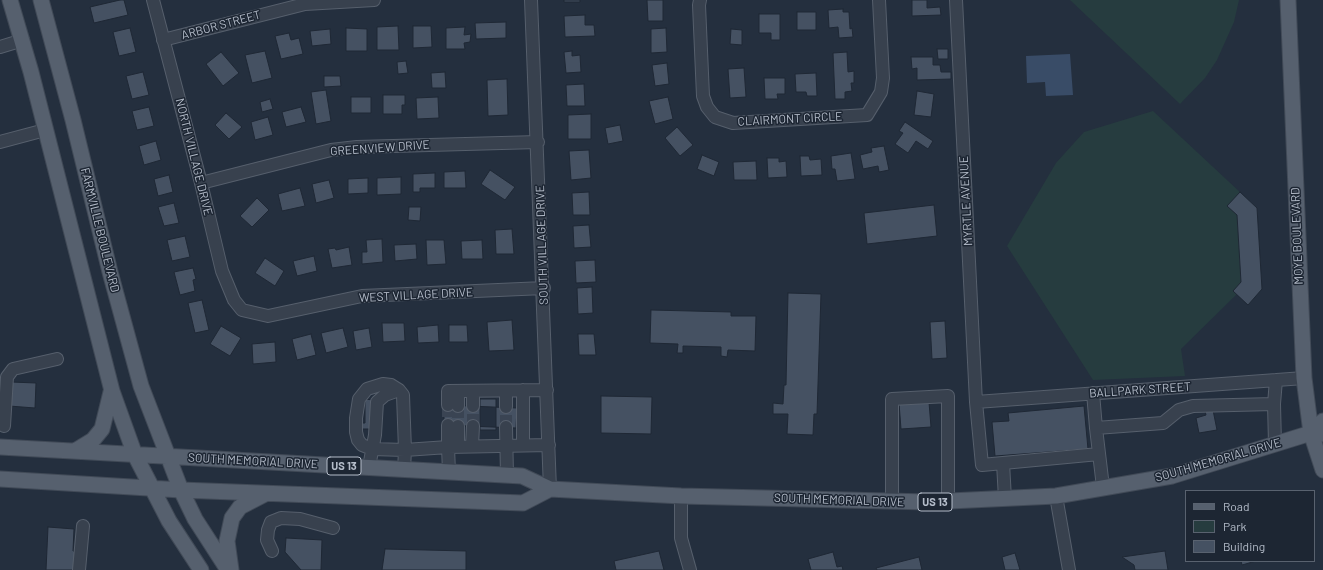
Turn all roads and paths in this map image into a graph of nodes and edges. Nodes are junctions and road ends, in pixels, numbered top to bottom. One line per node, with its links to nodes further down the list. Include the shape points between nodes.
1 (10, 0): 10 (main road)
2 (41, 0): 53 (main road, FARMVILLE BOULEVARD, via 141,386)
3 (153, 0): 11 (street, NORTH VILLAGE DRIVE)
4 (374, 0): 11 (street, ARBOR STREET, via 305,4)
5 (531, 0): 15 (street, SOUTH VILLAGE DRIVE)
6 (700, 0): 7 (street, CLAIRMONT CIRCLE, via 703,96 714,117 733,123 867,115 881,92 883,78)
7 (879, 0)
8 (956, 0): 29 (street, MYRTLE AVENUE)
9 (1288, 0): 20 (main road, MOYE BOULEVARD)
10 (23, 40): 12 (street); 13 (main road)
11 (163, 40): 16 (street, NORTH VILLAGE DRIVE)
12 (0, 47)
13 (46, 130): 14 (street); 26 (main road)
14 (0, 142)
15 (538, 142): 16 (street, GREENVIEW DRIVE, via 331,150); 17 (street, SOUTH VILLAGE DRIVE)
16 (201, 183): 18 (street, NORTH VILLAGE DRIVE, via 222,271 234,300)
17 (544, 288): 18 (street, WEST VILLAGE DRIVE, via 362,296 268,316); 25 (street, SOUTH VILLAGE DRIVE)
18 (242, 310)
19 (57, 359): 35 (street, via 13,369 7,377)
20 (1304, 378): 21 (street, BALLPARK STREET); 40 (main road, MOYE BOULEVARD)
21 (1276, 380): 28 (street, BALLPARK STREET); 30 (street)
22 (399, 390): 48 (street, via 385,395 377,402); 48 (street, via 383,384 367,389 359,399 356,432 362,445); 49 (street, via 405,402)
23 (506, 390): 24 (street); 27 (street); 33 (street)
24 (523, 390): 25 (street); 42 (street)
25 (547, 390): 43 (street, SOUTH VILLAGE DRIVE)
26 (112, 391): 50 (main road, via 102,429 93,440); 52 (main road)
27 (473, 391): 31 (street, via 448,391); 32 (street)
28 (1093, 393): 29 (street, BALLPARK STREET); 39 (street)
29 (976, 402): 54 (street, MYRTLE AVENUE, via 982,465)
30 (1274, 404): 39 (street, via 1193,406 1179,410 1163,423); 41 (street)
31 (453, 406)
32 (473, 406)
33 (506, 407)
34 (1323, 421): 40 (main road)
35 (4, 426)
36 (453, 426): 47 (street)
37 (473, 426): 44 (street)
38 (506, 427): 45 (street)
39 (1096, 428): 51 (street)
40 (1317, 433): 41 (main road, SOUTH MEMORIAL DRIVE / US 13); 57 (main road, MOYE BOULEVARD)
41 (1275, 444): 61 (main road, SOUTH MEMORIAL DRIVE / US 13, via 1172,476)
42 (523, 445): 43 (street); 45 (street)
43 (549, 445): 63 (street, SOUTH VILLAGE DRIVE)
44 (472, 446): 45 (street); 47 (street)
45 (506, 446): 59 (street)
46 (0, 447): 50 (main road, SOUTH MEMORIAL DRIVE / US 13)
47 (453, 447): 49 (street); 58 (street)
48 (372, 449): 49 (street); 55 (street)
49 (405, 450): 56 (street)
50 (75, 451): 52 (main road, SOUTH MEMORIAL DRIVE / US 13)
51 (1099, 454): 54 (street); 61 (street)
52 (135, 455): 53 (main road, SOUTH MEMORIAL DRIVE / US 13); 62 (main road)
53 (168, 457): 55 (main road, SOUTH MEMORIAL DRIVE / US 13); 64 (main road, FARMVILLE BOULEVARD)
54 (1003, 463): 68 (street)
55 (369, 467): 56 (main road, SOUTH MEMORIAL DRIVE / US 13)
56 (404, 470): 58 (main road, SOUTH MEMORIAL DRIVE / US 13)
57 (1323, 470)
58 (449, 472): 59 (main road, SOUTH MEMORIAL DRIVE / US 13)
59 (508, 475): 63 (main road, SOUTH MEMORIAL DRIVE / US 13, via 522,476)
60 (0, 479): 62 (main road)
61 (1103, 486): 67 (main road, SOUTH MEMORIAL DRIVE / US 13)
62 (152, 487): 64 (main road); 75 (main road, via 169,521)
63 (550, 489): 65 (main road, via 523,503); 66 (main road, SOUTH MEMORIAL DRIVE / US 13)
64 (181, 490): 65 (main road); 76 (main road, FARMVILLE BOULEVARD, via 195,519)
65 (266, 494): 77 (main road, via 240,507 232,518 227,541)
66 (681, 496): 69 (main road, SOUTH MEMORIAL DRIVE / US 13); 78 (street, via 682,538)
67 (1056, 496): 68 (main road, SOUTH MEMORIAL DRIVE / US 13); 79 (street)
68 (1005, 499): 70 (main road, SOUTH MEMORIAL DRIVE / US 13)
69 (892, 501): 70 (main road, SOUTH MEMORIAL DRIVE / US 13); 70 (street, via 892,399 948,396)
70 (948, 502)
71 (83, 526): 74 (street)
72 (333, 528): 73 (street, via 300,519 281,518 271,522 268,530 267,540)
73 (272, 551)
74 (79, 570)
75 (201, 570)
76 (228, 570)
77 (231, 570)
78 (690, 570)
79 (1069, 570)

